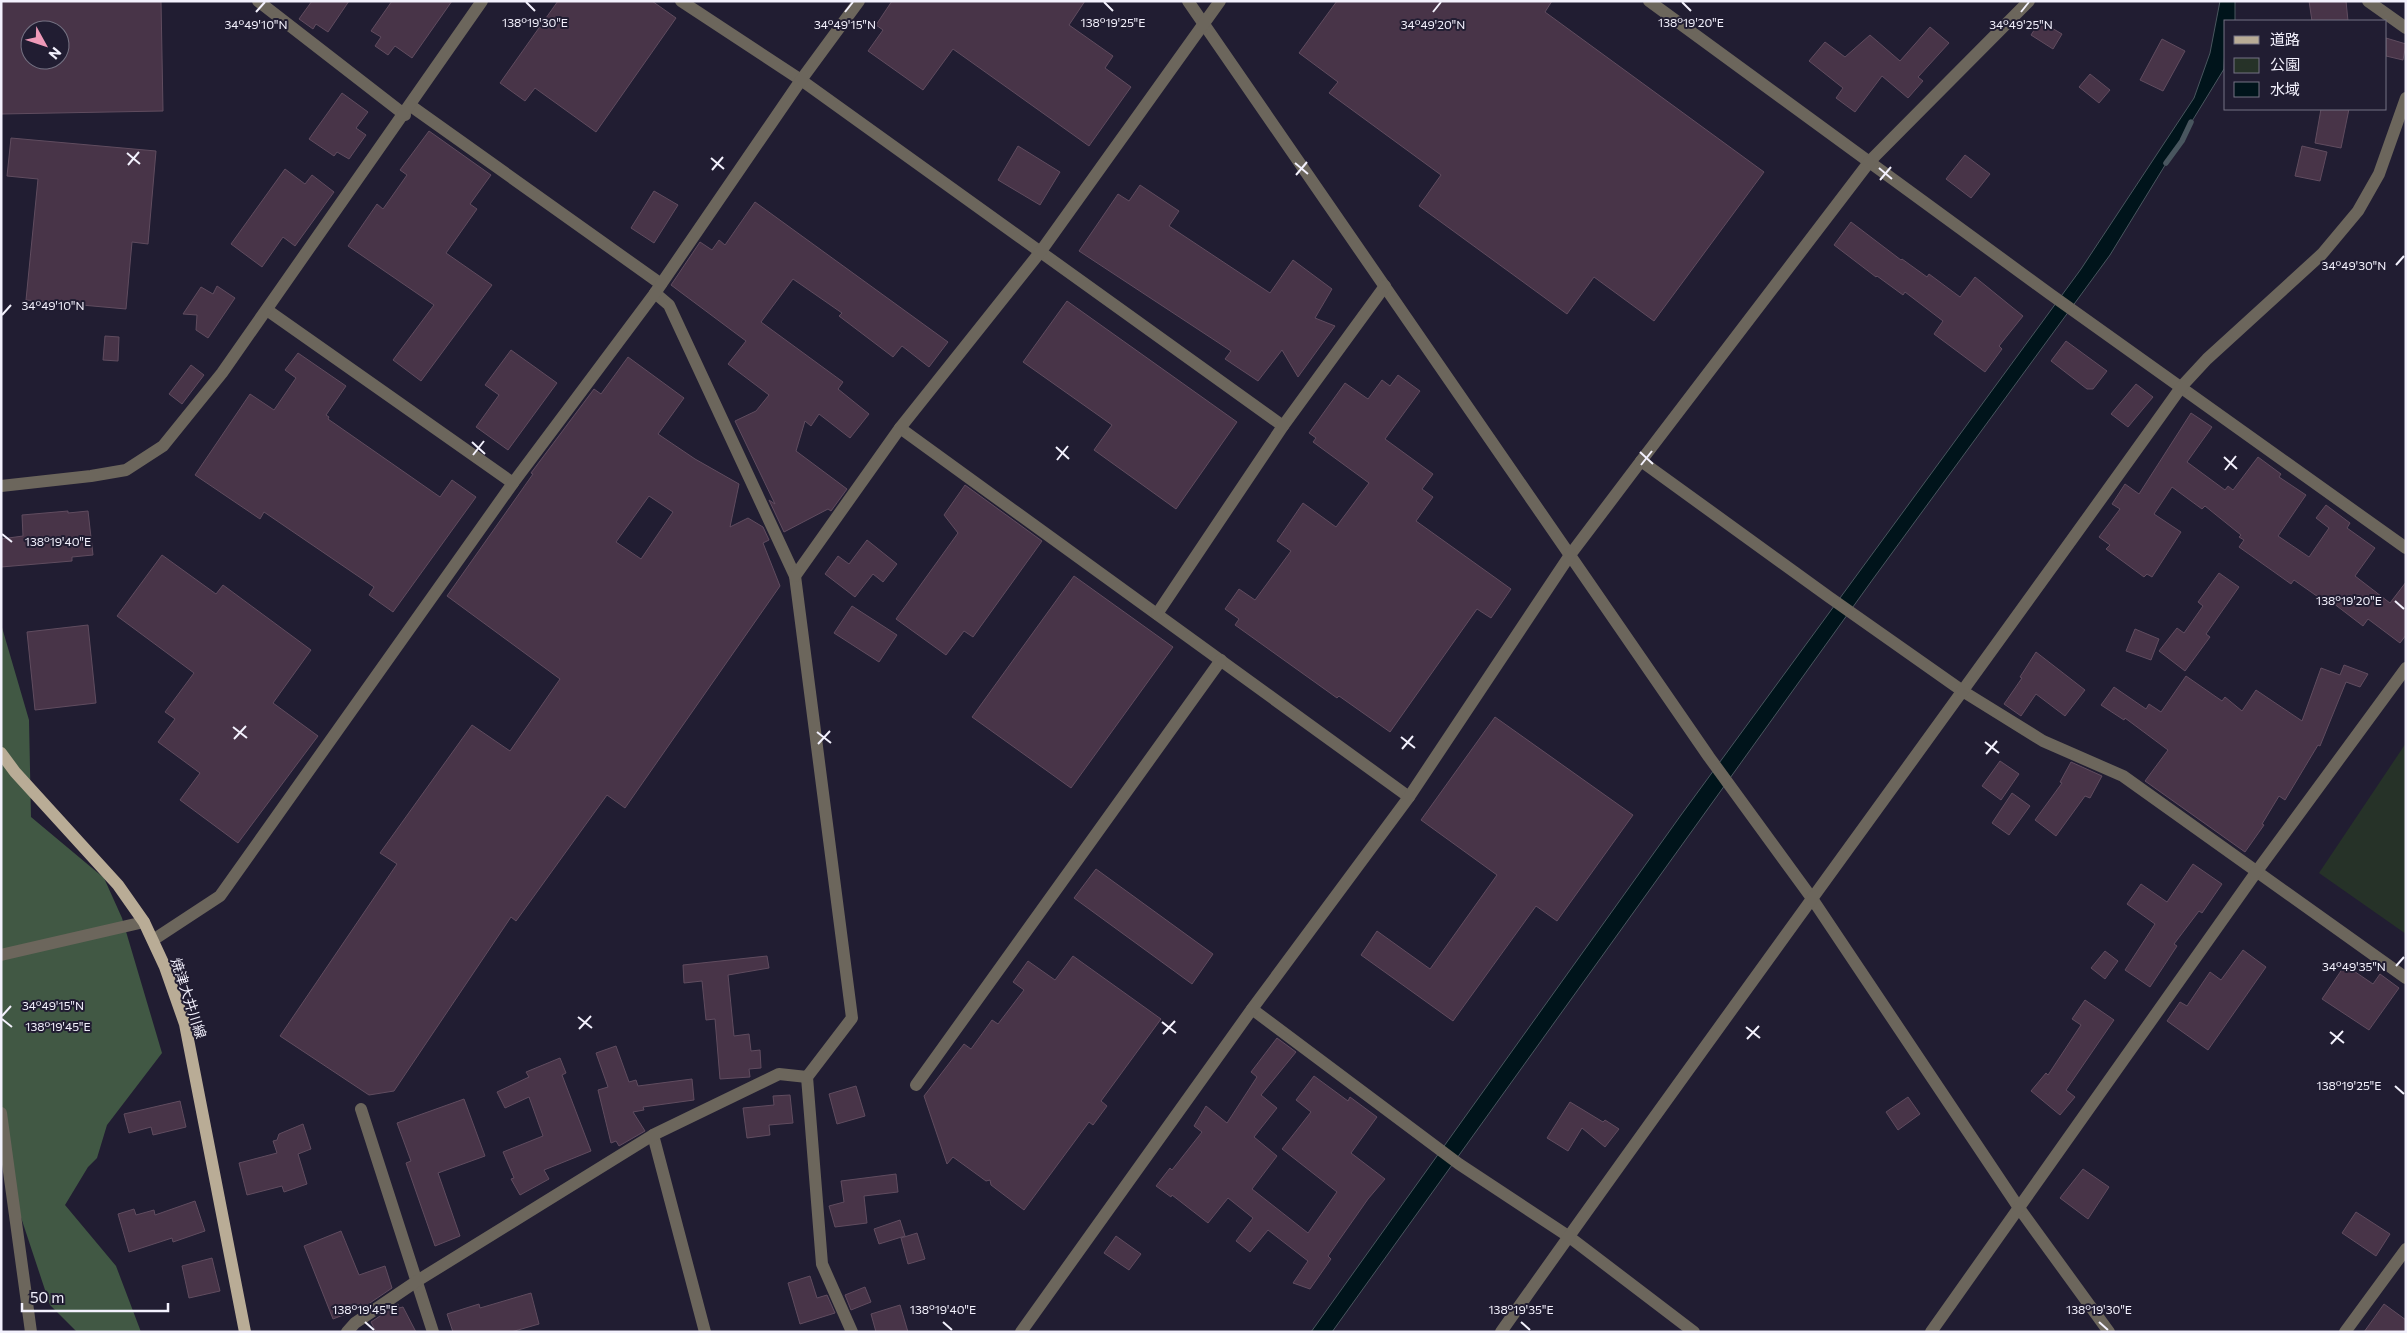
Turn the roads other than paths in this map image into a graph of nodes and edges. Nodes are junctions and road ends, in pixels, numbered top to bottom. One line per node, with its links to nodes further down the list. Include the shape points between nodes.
1 (258, 1): 14 (street)
2 (482, 1): 14 (street)
3 (681, 1): 12 (street)
4 (859, 1): 12 (street)
5 (1188, 1): 10 (street)
6 (1220, 1): 10 (street)
7 (1649, 1): 15 (street)
8 (2030, 1): 15 (street)
9 (2368, 1): 11 (street)
10 (1204, 24): 16 (street); 17 (street)
11 (2406, 28)
12 (801, 80): 16 (street); 18 (street)
13 (2406, 98): 20 (street, via 2379,174 2358,212 2322,254)
14 (408, 110): 18 (street); 19 (street)
15 (1870, 162): 20 (street); 23 (street)
16 (1042, 251): 21 (street); 22 (street)
17 (1385, 286): 21 (street); 27 (street)
18 (658, 289): 24 (street); 28 (street, via 669,305)
19 (267, 310): 24 (street); 25 (street, via 222,373 162,446 126,470)
20 (2182, 386): 26 (street); 32 (street)
21 (1283, 426): 29 (street)
22 (900, 428): 28 (street); 29 (street)
23 (1641, 461): 27 (street); 32 (street)
24 (513, 484): 38 (street, via 220,896)
25 (1, 486)
26 (2406, 548)
27 (1570, 555): 34 (street); 36 (street, via 1709,757)
28 (795, 576): 42 (street, via 852,1018)
29 (1157, 614): 30 (street)
30 (1221, 660): 34 (street); 43 (street)
31 (2406, 668): 35 (street)
32 (1964, 692): 35 (street, via 2043,741 2122,776); 36 (street)
33 (1, 753): 37 (main road, 焼津大井川線, via 118,885)
34 (1410, 797): 41 (street)
35 (2257, 871): 40 (street); 47 (street)
36 (1811, 897): 47 (street); 48 (street)
37 (144, 922): 38 (main road, 焼津大井川線); 39 (street)
38 (153, 940): 52 (main road, 焼津大井川線, via 185,1024)
39 (1, 955)
40 (2406, 978)
41 (1252, 1009): 48 (street, via 1459,1164); 57 (street)
42 (807, 1077): 46 (street, via 779,1074); 56 (street, via 822,1264)
43 (916, 1085)
44 (360, 1109): 50 (street)
45 (1, 1113): 51 (street)
46 (653, 1135): 50 (street); 55 (street)
47 (2020, 1208): 60 (street); 61 (street)
48 (1568, 1236): 58 (street); 59 (street)
49 (2406, 1249): 62 (street)
50 (417, 1280): 53 (street); 54 (street)
51 (31, 1332)
52 (245, 1332)
53 (347, 1332)
54 (433, 1332)
55 (705, 1332)
56 (852, 1332)
57 (1021, 1332)
58 (1500, 1332)
59 (1694, 1332)
60 (1930, 1332)
61 (2109, 1332)
62 (2345, 1332)

